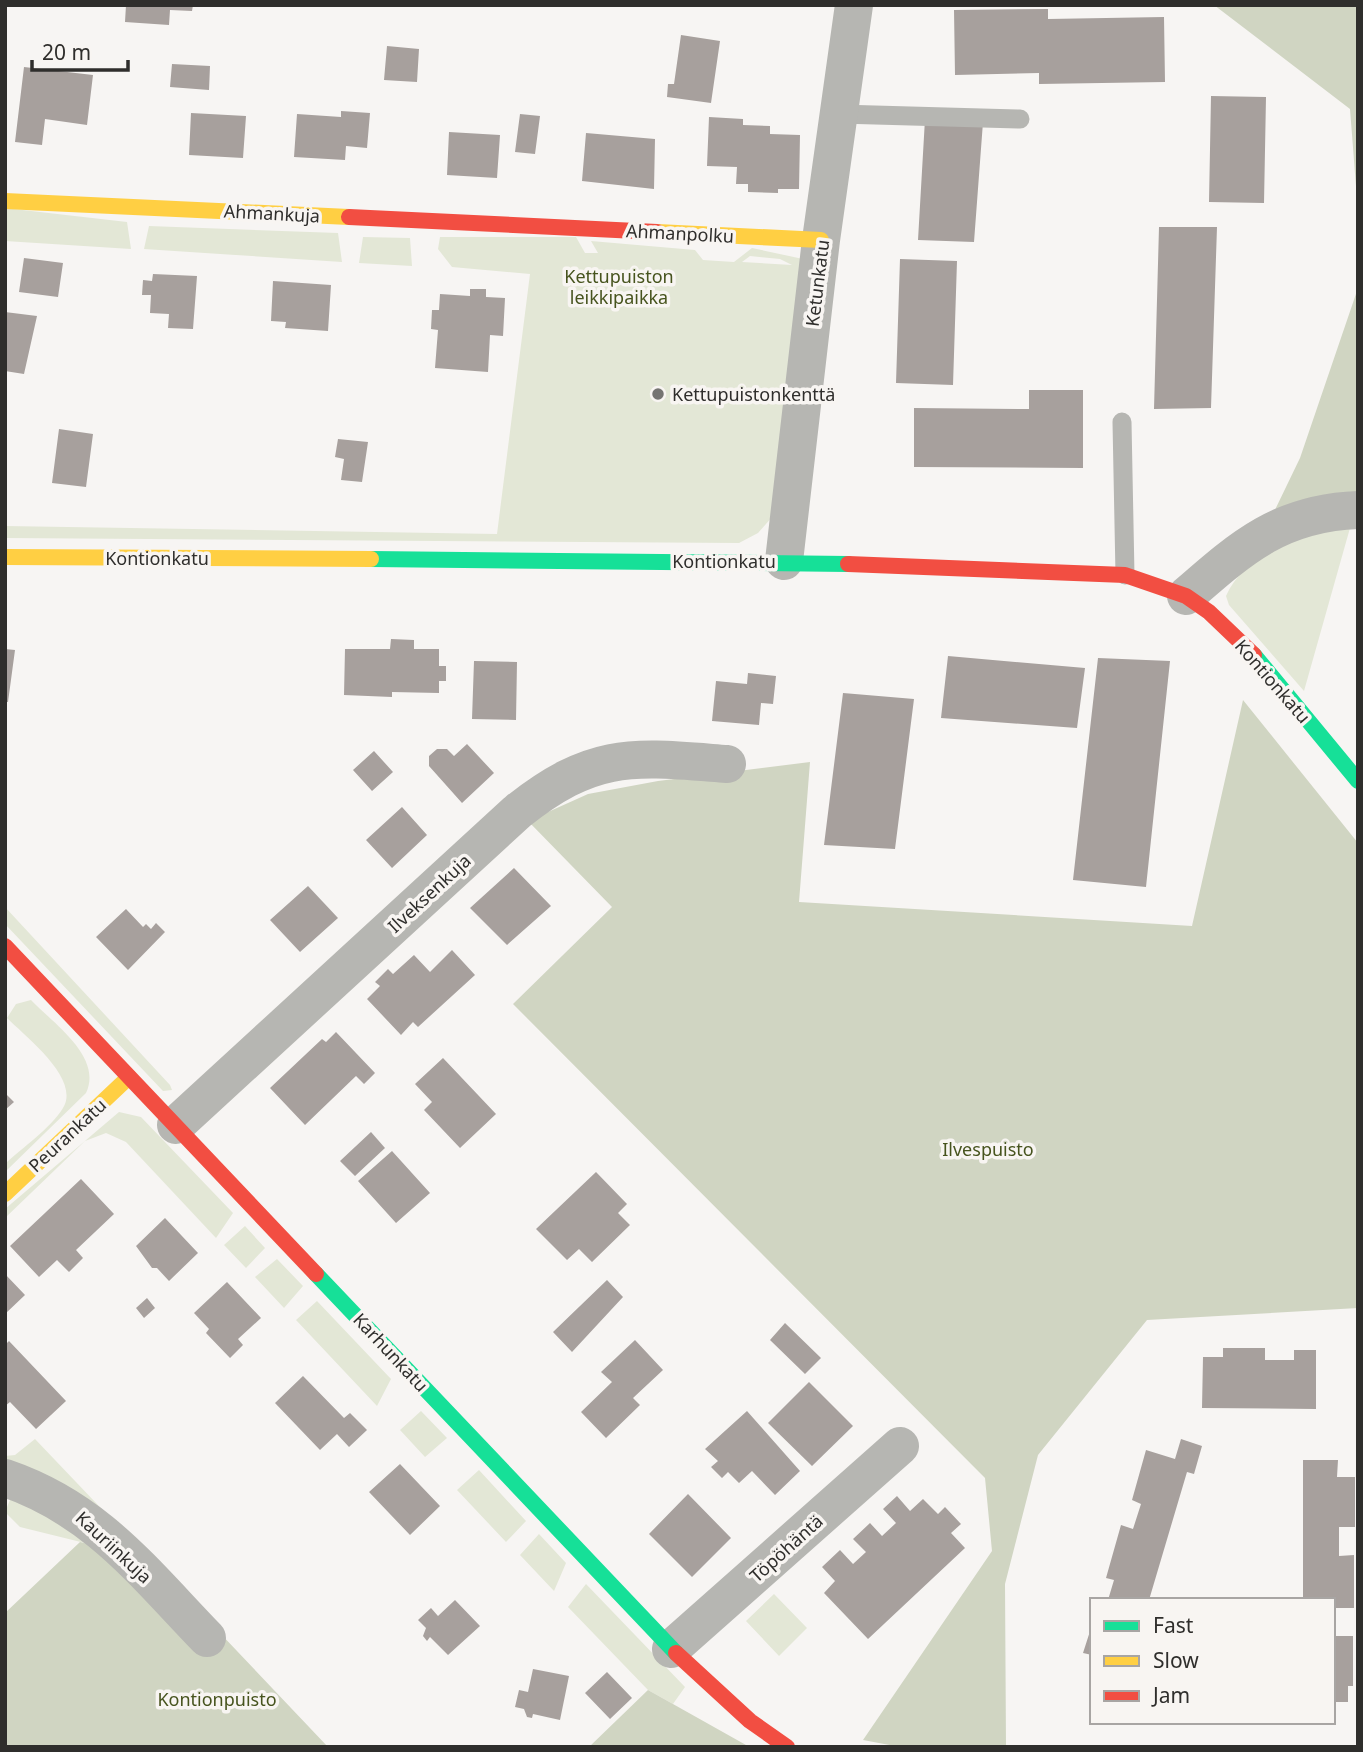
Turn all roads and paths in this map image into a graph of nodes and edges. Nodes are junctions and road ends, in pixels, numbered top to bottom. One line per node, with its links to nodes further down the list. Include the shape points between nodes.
1 (854, 5): 2 (street, Ketunkatu)
2 (839, 114): 3 (lane); 6 (street, Ketunkatu)
3 (1020, 119)
4 (5, 201): 5 (street, Ahmankuja)
5 (539, 225): 6 (street, Ahmanpolku)
6 (821, 240): 10 (street, Ketunkatu)
7 (1122, 422): 11 (lane)
8 (1358, 510): 12 (street, via 1294,520 1264,533)
9 (5, 557): 10 (street, Kontionkatu)
10 (784, 561): 11 (street, Kontionkatu)
11 (1125, 575): 12 (street, Kontionkatu)
12 (1186, 596): 14 (street, Kontionkatu, via 1242,644)
13 (727, 764): 17 (street, Ilveksenkuja, via 627,759 592,765 560,780 517,812)
14 (1358, 781)
15 (5, 946): 16 (street, Karhunkatu)
16 (129, 1077): 17 (street, Karhunkatu); 18 (street, Peurankatu)
17 (176, 1125): 22 (street, Karhunkatu)
18 (5, 1194)
19 (901, 1446): 22 (street, Töpöhäntä)
20 (5, 1478): 21 (street, Kauriinkuja, via 53,1496 92,1522)
21 (207, 1639)
22 (671, 1649): 23 (street, Karhunkatu, via 750,1721)
23 (787, 1747)

